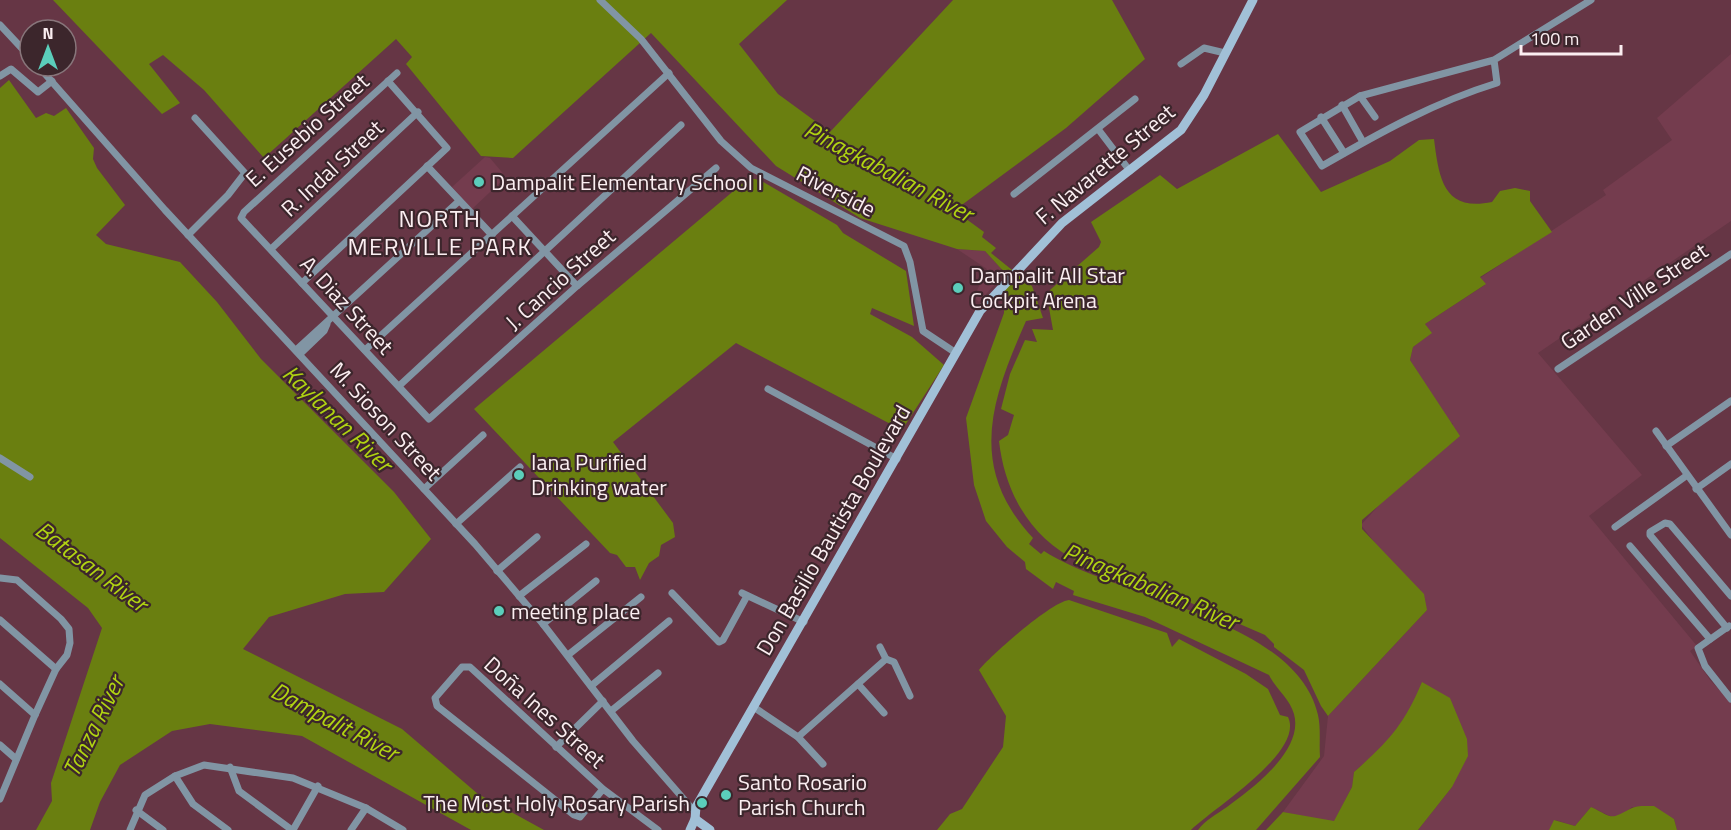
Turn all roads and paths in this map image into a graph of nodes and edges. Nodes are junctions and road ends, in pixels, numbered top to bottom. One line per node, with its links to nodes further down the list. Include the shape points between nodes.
1 (600, 0): 10 (street, via 641,39)
2 (1253, 0): 6 (main road, F. Navarette Street)
3 (1591, 0): 7 (street)
4 (0, 25): 5 (street)
5 (18, 44)
6 (1226, 53): 8 (street, via 1204,48); 28 (main road, F. Navarette Street, via 1181,130)
7 (1494, 60): 15 (street); 24 (street, via 1497,83 1456,96)
8 (1181, 64)
9 (397, 73): 14 (street, E. Eusebio Street)
10 (669, 73): 32 (street); 44 (street, Riverside, via 721,141 752,168 904,246 923,331)
11 (0, 76): 13 (street, via 11,69 38,92)
12 (48, 78): 13 (street, M. Sioson Street)
13 (51, 81): 33 (street, M. Sioson Street)
14 (388, 81): 18 (street); 31 (street, E. Eusebio Street)
15 (1360, 96): 17 (street); 20 (street)
16 (1135, 99): 23 (street)
17 (1342, 105): 19 (street); 24 (street)
18 (418, 112): 26 (street, via 447,145); 35 (street, R. Indal Street)
19 (1321, 117): 25 (street); 25 (street, via 1300,132 1322,166)
20 (1375, 117)
21 (195, 118): 33 (street, via 245,175)
22 (681, 125): 36 (street)
23 (1098, 129): 28 (street); 29 (street)
24 (1363, 142): 25 (street)
25 (1344, 153)
26 (427, 166): 30 (street); 39 (street)
27 (716, 168): 40 (street, J. Cancio Street)
28 (1130, 171): 38 (main road, F. Navarette Street, via 1062,223)
29 (1014, 194)
30 (459, 201): 34 (street); 41 (street)
31 (241, 215): 35 (street, A. Diaz Street)
32 (512, 216): 34 (street); 36 (street)
33 (188, 234): 43 (street, M. Sioson Street)
34 (492, 234): 42 (street)
35 (271, 249): 39 (street, A. Diaz Street)
36 (545, 252): 40 (street); 46 (street)
37 (1731, 254): 45 (street, Garden Ville Street)
38 (1026, 259): 44 (main road, Don Basilio Bautista Boulevard, via 980,311)
39 (302, 283): 41 (street, A. Diaz Street)
40 (577, 286): 49 (street, J. Cancio Street)
41 (330, 321): 42 (street, A. Diaz Street); 43 (street, via 324,331)
42 (365, 350): 46 (street, A. Diaz Street)
43 (298, 352): 59 (street, M. Sioson Street)
44 (956, 353): 54 (main road, Don Basilio Bautista Boulevard)
45 (1558, 369)
46 (399, 386): 49 (street, A. Diaz Street)
47 (768, 389): 54 (street)
48 (1731, 400): 52 (street)
49 (429, 419)
50 (1656, 431): 52 (street)
51 (483, 435): 59 (street)
52 (1666, 446): 57 (street)
53 (0, 458): 58 (street)
54 (897, 459): 76 (main road, Don Basilio Bautista Boulevard)
55 (1731, 464): 60 (street)
56 (520, 467): 61 (street)
57 (1686, 476): 60 (street); 62 (street)
58 (30, 477)
59 (424, 489): 61 (street, M. Sioson Street)
60 (1696, 489): 63 (street)
61 (456, 524): 67 (street, M. Sioson Street)
62 (1616, 527)
63 (1731, 535)
64 (537, 537): 67 (street)
65 (586, 544): 71 (street)
66 (1630, 546): 79 (street)
67 (497, 571): 71 (street, M. Sioson Street)
68 (0, 578): 83 (street, via 17,580 66,624 70,650)
69 (596, 581): 77 (street)
70 (672, 593): 76 (street, via 719,642 745,595)
71 (519, 596): 77 (street, M. Sioson Street)
72 (1731, 596): 78 (street, via 1670,524 1650,532)
73 (641, 597): 81 (street)
74 (0, 621): 83 (street)
75 (669, 621): 87 (street)
76 (804, 622): 91 (main road, Don Basilio Bautista Boulevard)
77 (543, 624): 81 (street, M. Sioson Street)
78 (1729, 626): 79 (street)
79 (1710, 639): 89 (street, via 1698,648 1705,666)
80 (880, 647): 82 (street)
81 (568, 656): 87 (street, M. Sioson Street)
82 (886, 659): 86 (street); 88 (street, via 894,662)
83 (56, 669): 94 (street)
84 (658, 673): 92 (street)
85 (0, 684): 94 (street)
86 (858, 684): 93 (street); 95 (street)
87 (591, 686): 90 (street, M. Sioson Street)
88 (910, 696)
89 (1731, 699)
90 (603, 701): 92 (street, M. Sioson Street); 97 (street)
91 (755, 708): 95 (street); 108 (main road, Don Basilio Bautista Boulevard)
92 (611, 711): 108 (street, M. Sioson Street)
93 (884, 713)
94 (35, 715): 98 (street)
95 (798, 737): 99 (street)
96 (0, 745): 98 (street)
97 (556, 747): 103 (street, Doña Ines Street); 103 (street, Doña Ines Street, via 466,666 435,698 437,706 574,815 585,814)
98 (16, 759): 104 (street)
99 (823, 764)
100 (230, 767): 101 (street, via 199,765); 102 (street, via 269,772); 112 (street, via 235,788)
101 (175, 776): 107 (street, via 145,795); 111 (street, via 187,799)
102 (318, 786): 106 (street); 112 (street)
103 (603, 789): 115 (street, Doña Ines Street)
104 (1, 790): 105 (street)
105 (0, 799)
106 (366, 808): 113 (street); 114 (street)
107 (136, 810): 109 (street); 110 (street)
108 (695, 816): 116 (main road, Don Basilio Bautista Boulevard); 117 (main road)
109 (129, 830)
110 (163, 830)
111 (228, 830)
112 (292, 830)
113 (351, 830)
114 (404, 830)
115 (658, 830)
116 (690, 830)
117 (710, 830)

